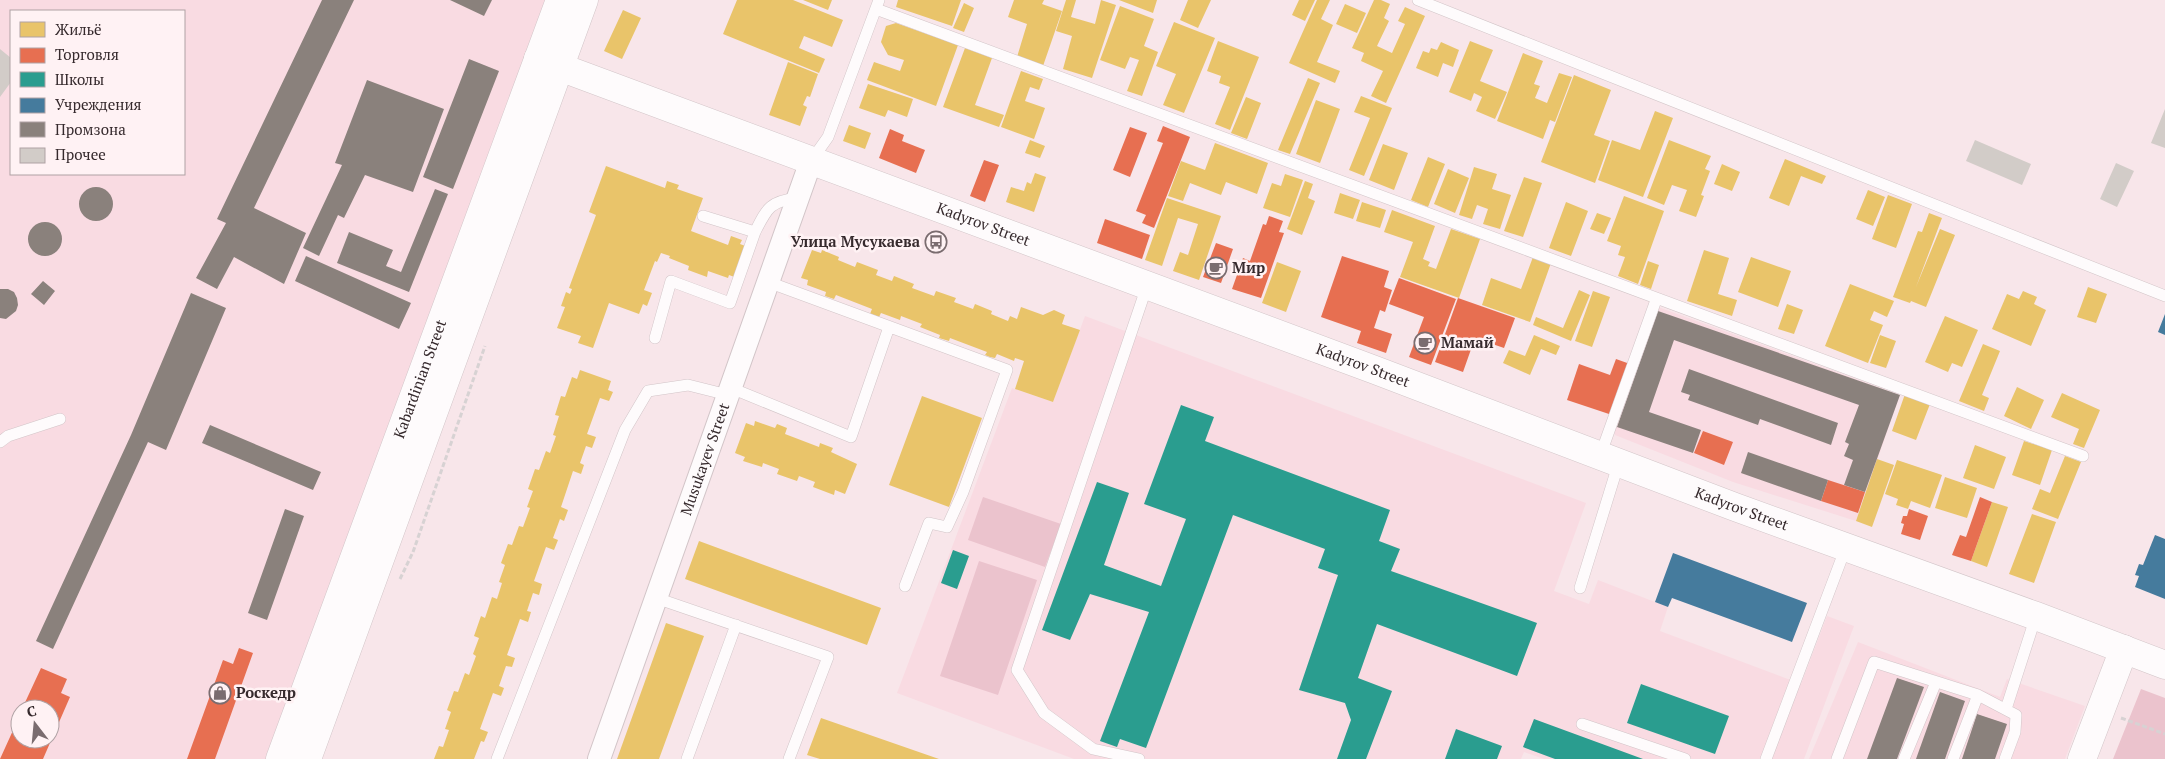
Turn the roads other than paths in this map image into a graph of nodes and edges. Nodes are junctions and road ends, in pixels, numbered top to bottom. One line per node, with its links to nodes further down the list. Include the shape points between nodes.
1 (560, 0): 5 (street, Kabardinian Street)
2 (584, 0): 5 (street, Kabardinian Street)
3 (1418, 0): 12 (lane)
4 (877, 5): 6 (lane, via 828,136); 13 (lane)
5 (549, 63): 6 (street, Kadyrov Street); 33 (street, Kabardinian Street); 34 (street, Kabardinian Street)
6 (811, 161): 7 (street, Musukayev Street); 11 (street, Kadyrov Street)
7 (798, 198): 9 (lane, via 781,200 766,208); 10 (street, Musukayev Street)
8 (703, 216): 9 (lane)
9 (755, 232): 15 (lane, via 730,303 671,281)
10 (768, 282): 14 (lane); 16 (street, Musukayev Street)
11 (1147, 286): 20 (street, Kadyrov Street); 39 (lane, via 1017,670 1044,713 1093,749)
12 (2165, 296)
13 (1656, 300): 19 (lane); 20 (lane)
14 (889, 327): 16 (lane, via 851,437); 22 (lane, via 1006,370 963,492 947,527 929,523)
15 (655, 338)
16 (729, 391): 24 (street, Musukayev Street); 35 (lane, via 688,385 648,390 625,430)
17 (60, 419): 18 (lane, via 8,436)
18 (0, 442)
19 (2083, 456)
20 (1609, 459): 21 (street, Kadyrov Street); 23 (lane)
21 (1846, 548): 25 (street, Kadyrov Street); 41 (lane)
22 (905, 586)
23 (1580, 588)
24 (656, 598): 26 (lane); 36 (street, Musukayev Street)
25 (2036, 616): 27 (street, Kadyrov Street); 31 (lane)
26 (736, 625): 37 (lane); 38 (lane, via 828,657)
27 (2124, 649): 28 (street, Kadyrov Street); 46 (street)
28 (2165, 665)
29 (1936, 682): 30 (lane); 42 (lane, via 1874,662); 43 (lane)
30 (1978, 695): 31 (lane); 44 (lane)
31 (2006, 708): 45 (lane, via 2016,715 2015,732)
32 (1582, 724): 40 (lane)
33 (280, 759)
34 (307, 759)
35 (497, 759)
36 (599, 759)
37 (687, 759)
38 (790, 759)
39 (1139, 759)
40 (1685, 759)
41 (1766, 759)
42 (1837, 759)
43 (1904, 759)
44 (1953, 759)
45 (2005, 759)
46 (2082, 759)

